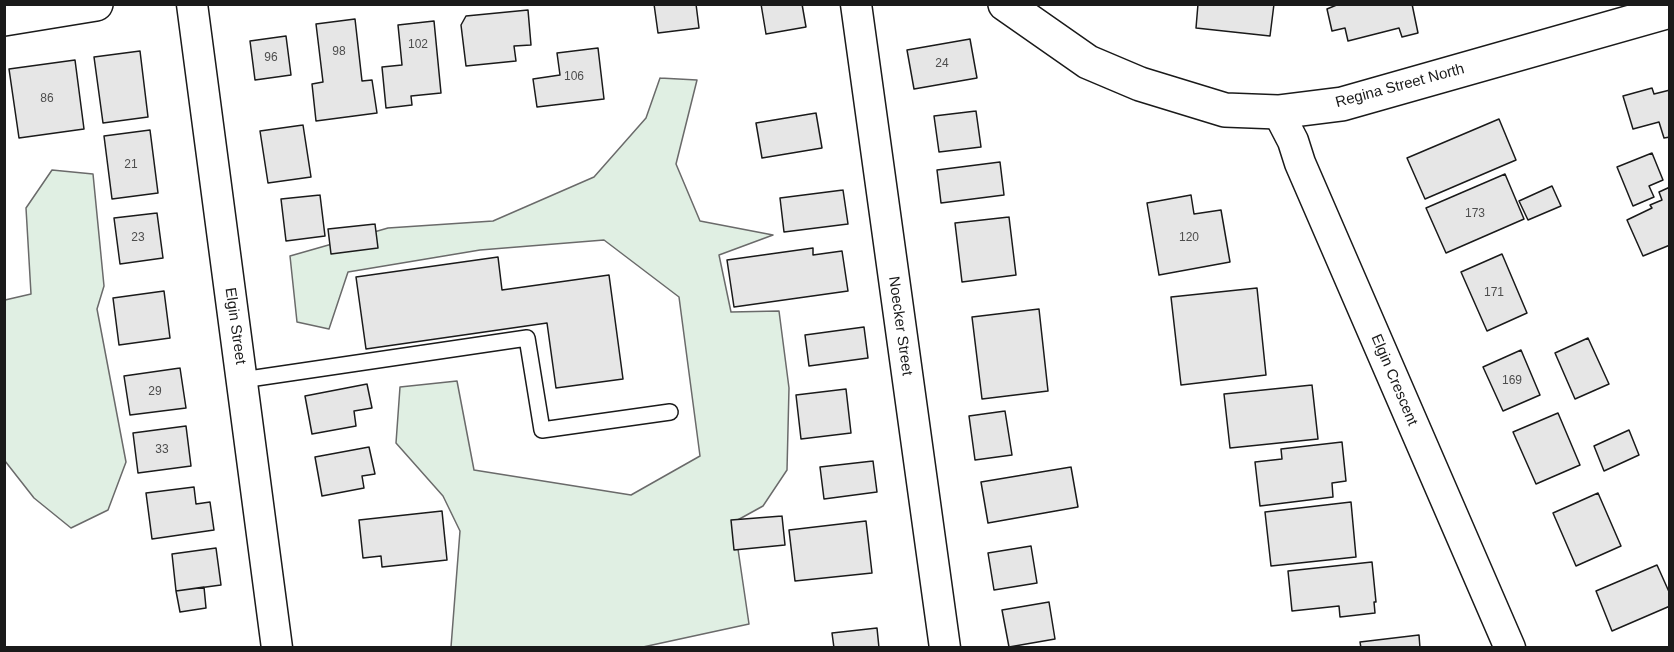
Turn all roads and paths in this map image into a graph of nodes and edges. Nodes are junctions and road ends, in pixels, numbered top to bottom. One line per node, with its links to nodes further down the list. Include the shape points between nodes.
1 (96, 4): 6 (street)
2 (192, 4): 8 (street, Elgin Street)
3 (856, 4): 11 (street, Noecker Street)
4 (1005, 4): 7 (street, Regina Street North, via 1088,62 1140,84 1225,110)
5 (1670, 11): 7 (street, Regina Street North, via 1342,104)
6 (4, 20)
7 (1278, 112): 12 (street, Elgin Crescent)
8 (242, 380): 9 (lane, via 527,338 542,430); 10 (street, Elgin Street)
9 (669, 412)
10 (277, 648)
11 (945, 648)
12 (1510, 648)

